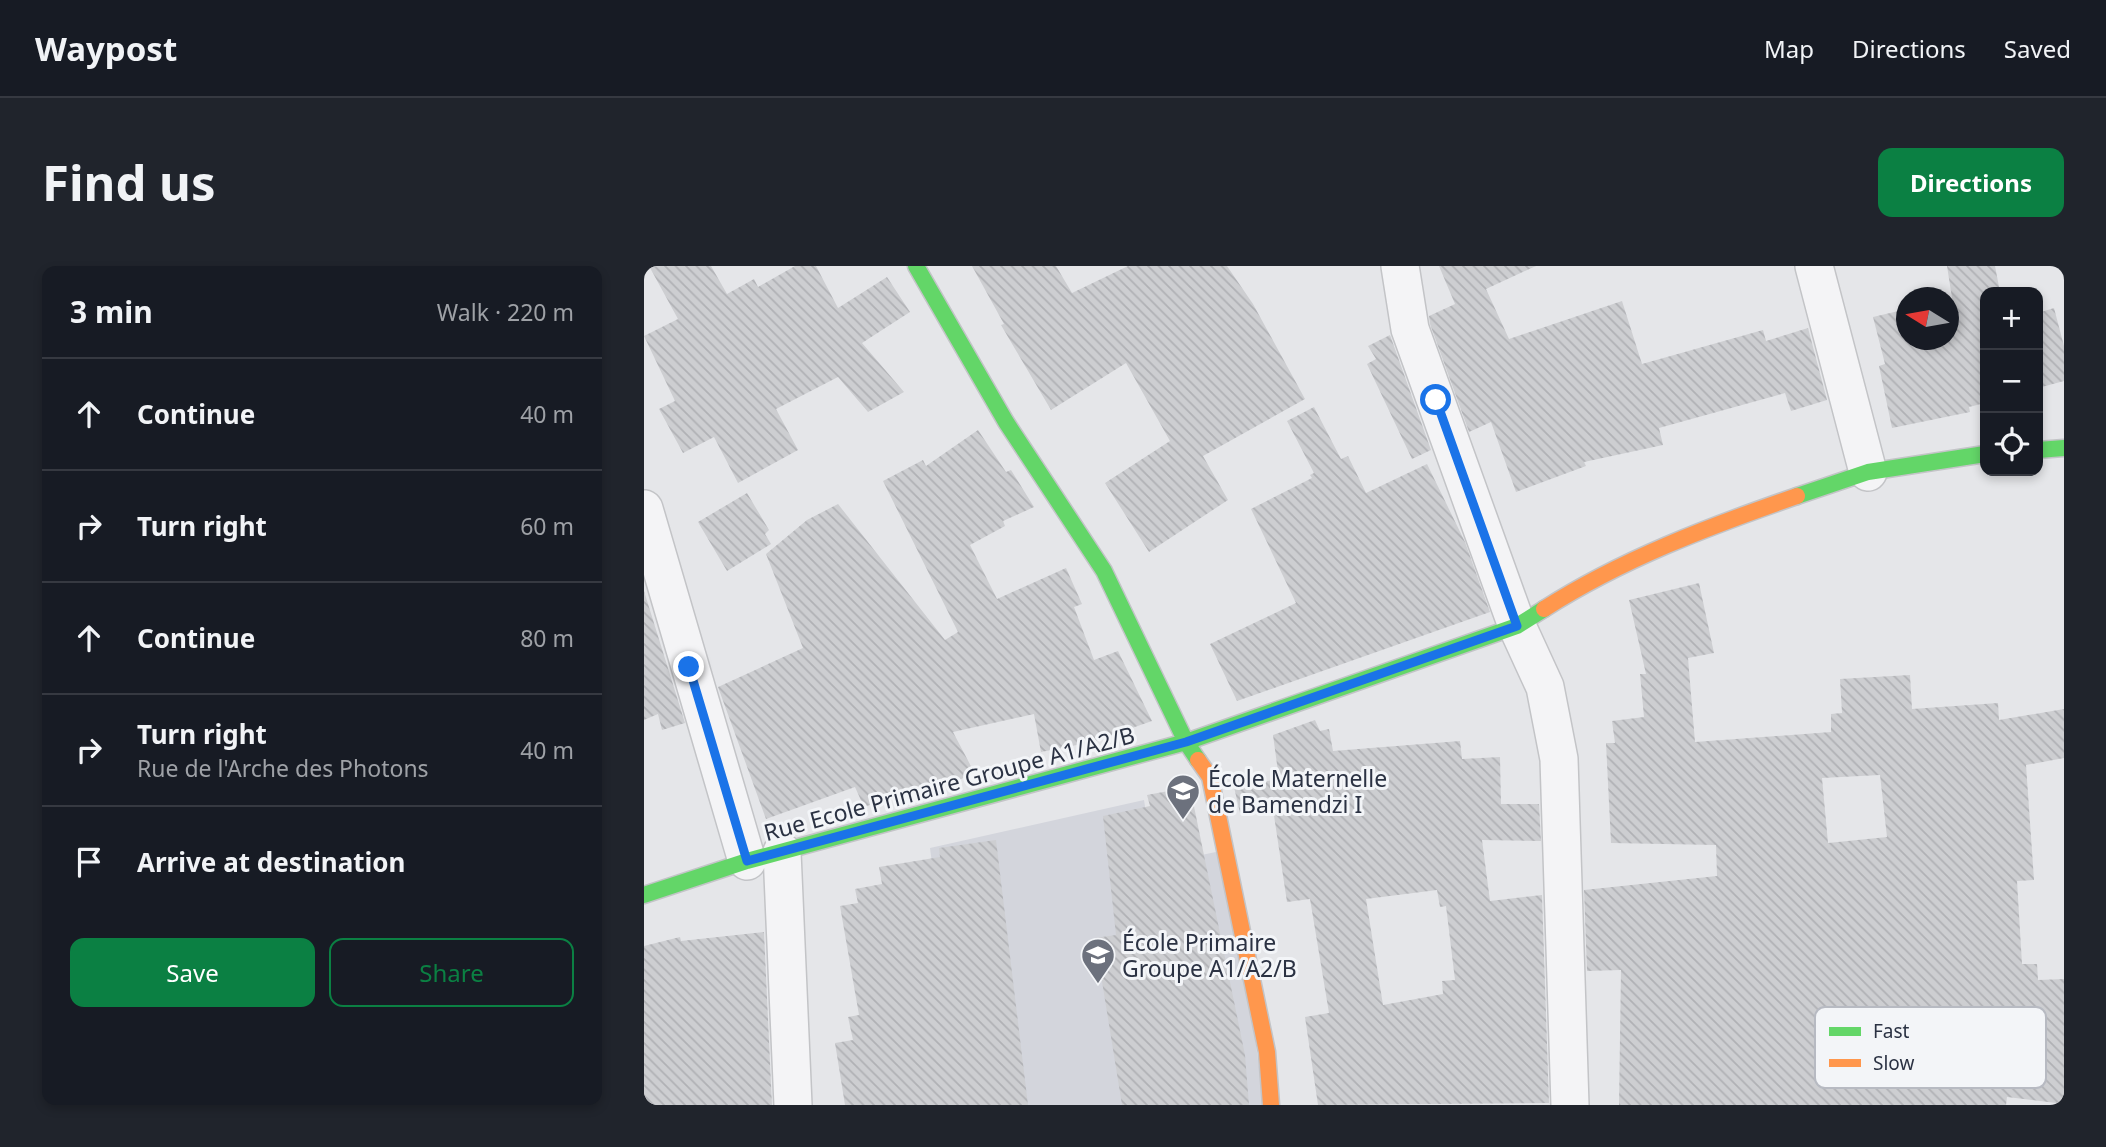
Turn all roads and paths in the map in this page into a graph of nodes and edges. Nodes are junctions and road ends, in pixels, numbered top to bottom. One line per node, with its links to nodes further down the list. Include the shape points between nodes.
1 (916, 266): 10 (street, via 1006,422 1104,572)
2 (1400, 266): 9 (street, via 1410,328)
3 (1814, 266): 7 (street)
4 (2064, 448): 5 (street)
5 (2043, 450)
6 (1980, 455): 7 (street, Rue Ecole Primaire Groupe A1/A2/B)
7 (1868, 472): 9 (street, Rue Ecole Primaire Groupe A1/A2/B, via 1709,526 1580,586)
8 (644, 509): 12 (street)
9 (1517, 626): 10 (street, Rue Ecole Primaire Groupe A1/A2/B); 16 (street, via 1545,687 1559,759)
10 (1186, 742): 11 (street, Rue Ecole Primaire Groupe A1/A2/B); 15 (street, via 1210,778 1221,822 1267,1052)
11 (782, 852): 12 (street, Rue Ecole Primaire Groupe A1/A2/B); 14 (street)
12 (747, 861): 13 (street, Rue Ecole Primaire Groupe A1/A2/B)
13 (644, 895)
14 (793, 1105)
15 (1271, 1105)
16 (1570, 1105)

